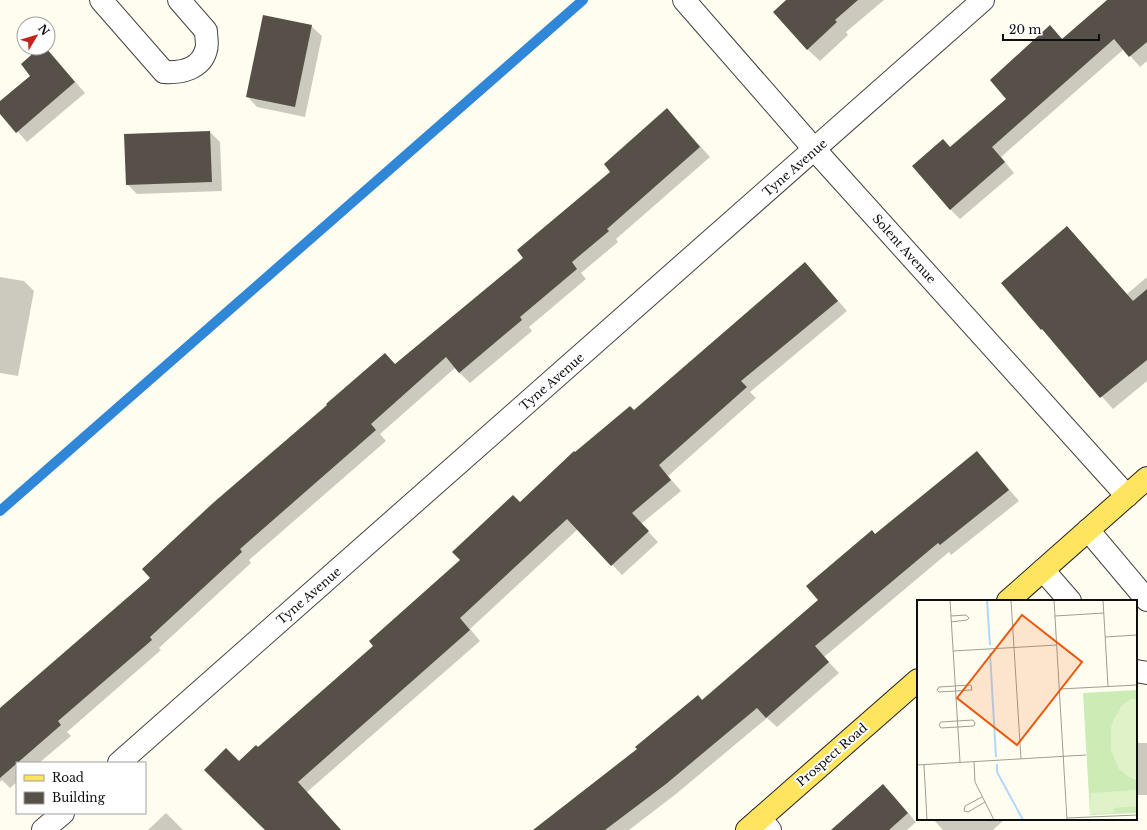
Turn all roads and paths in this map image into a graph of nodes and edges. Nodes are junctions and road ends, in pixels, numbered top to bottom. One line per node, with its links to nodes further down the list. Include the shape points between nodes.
1 (101, 0): 2 (street, via 164,72 179,73 196,65 206,51 206,31)
2 (179, 0)
3 (684, 0): 5 (street, Solent Avenue)
4 (983, 0): 5 (street, Tyne Avenue)
5 (815, 150): 7 (street, Solent Avenue); 16 (street, Tyne Avenue)
6 (1147, 478): 7 (main road)
7 (1128, 496): 8 (main road)
8 (1088, 530): 9 (main road); 12 (street)
9 (1043, 570): 10 (main road); 11 (street)
10 (1009, 600)
11 (1069, 600)
12 (1147, 600)
13 (1137, 671): 14 (street)
14 (1147, 673)
15 (917, 681): 18 (main road, Prospect Road)
16 (120, 762)
17 (62, 814): 19 (street)
18 (759, 826)
19 (43, 830)

